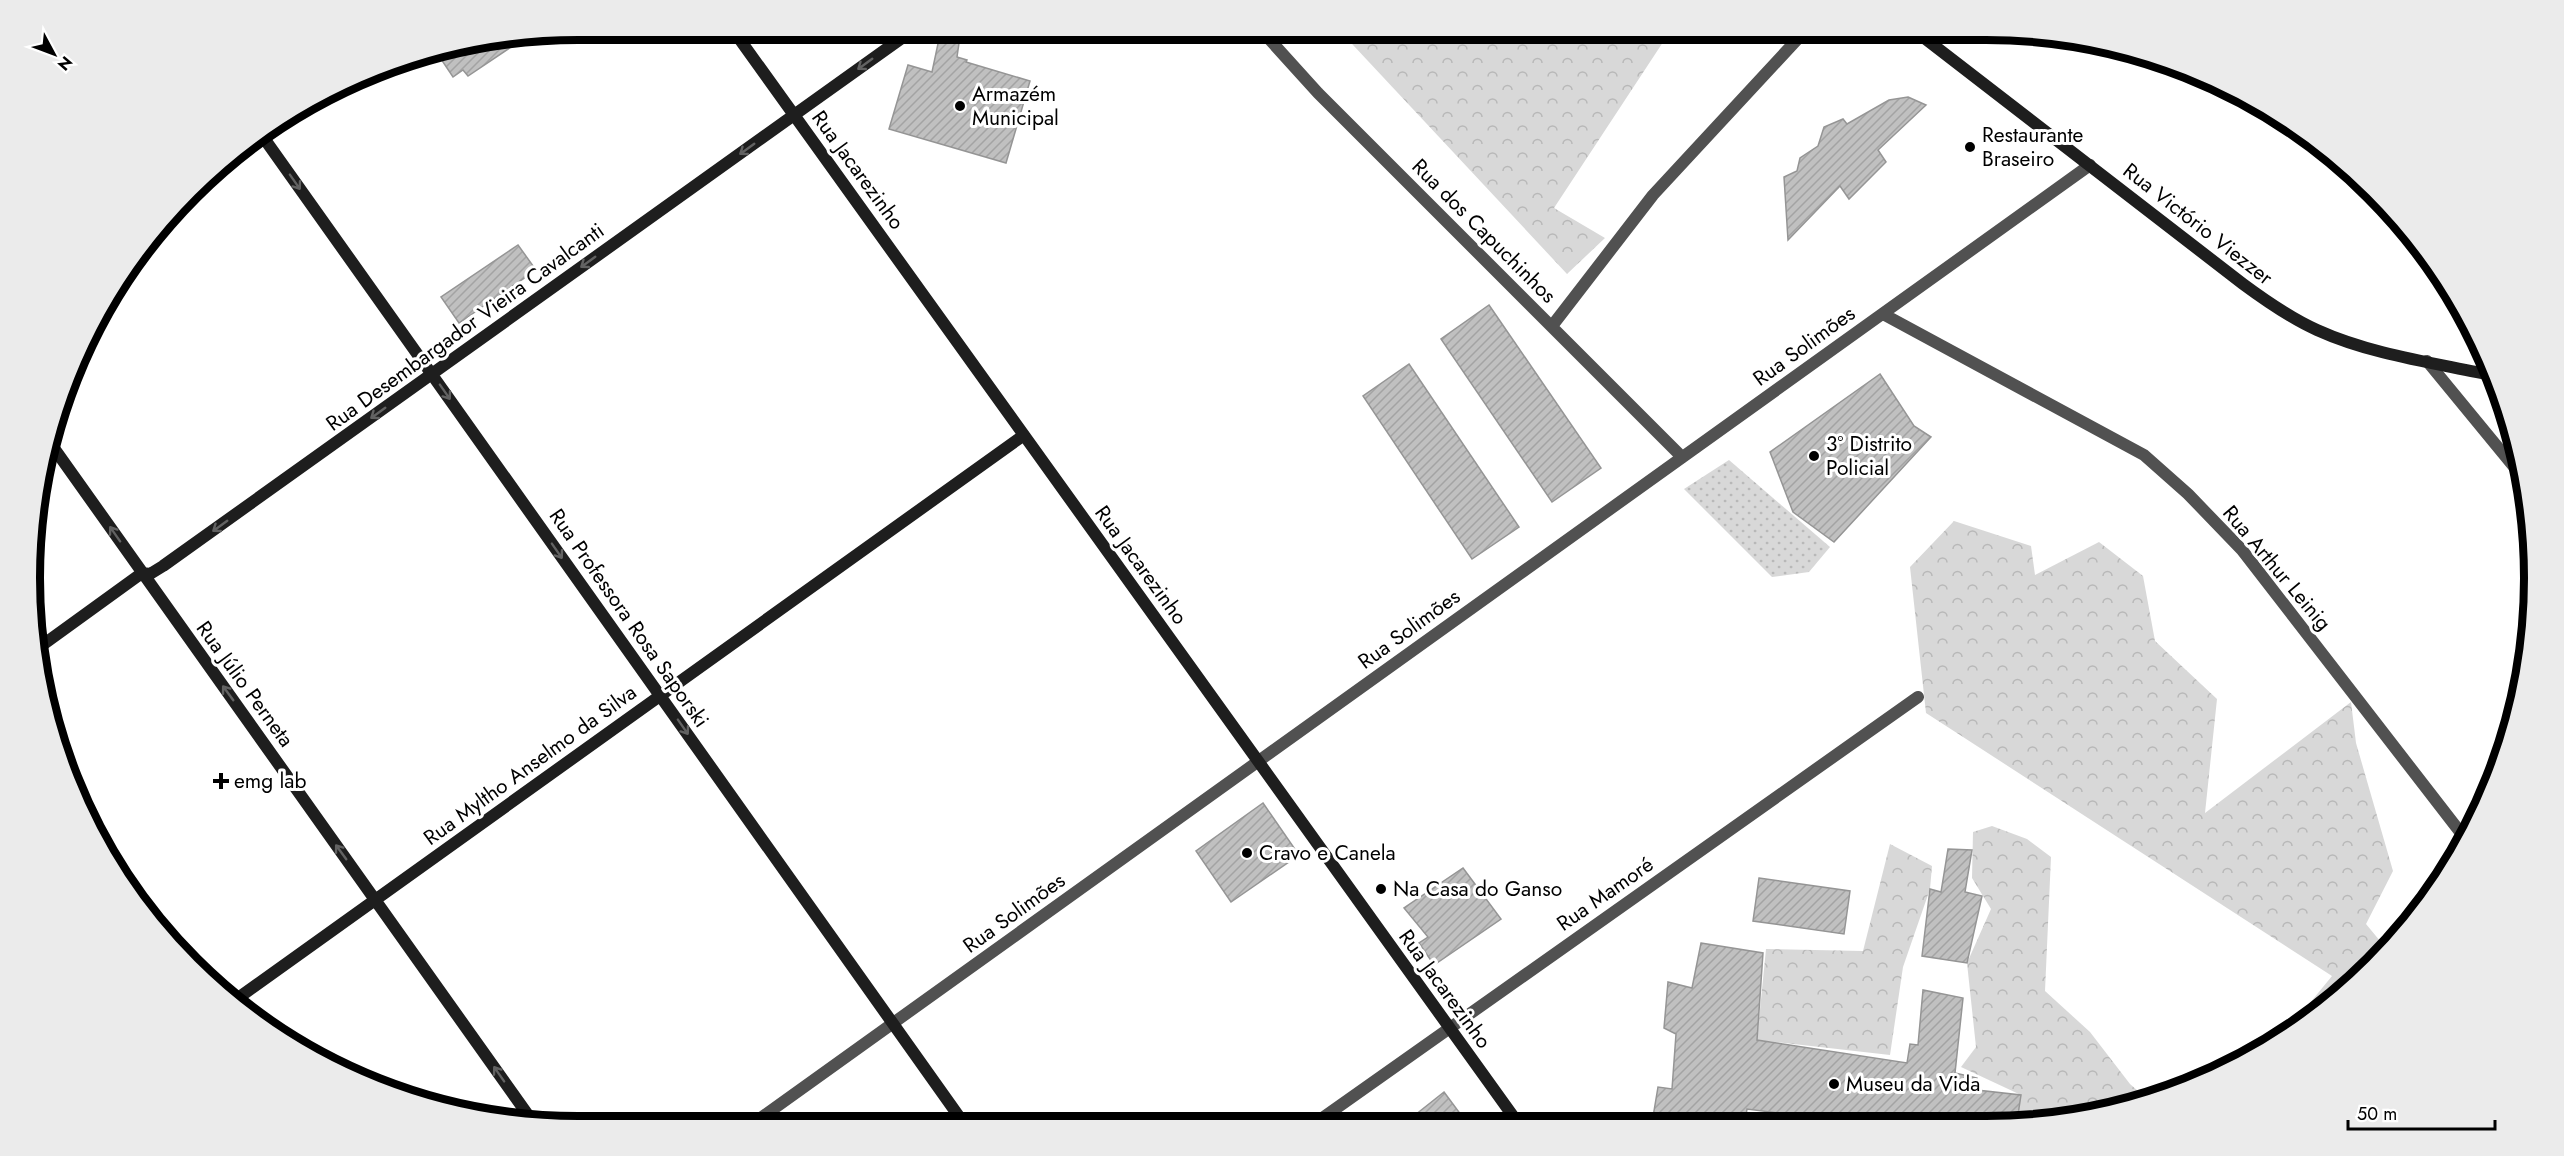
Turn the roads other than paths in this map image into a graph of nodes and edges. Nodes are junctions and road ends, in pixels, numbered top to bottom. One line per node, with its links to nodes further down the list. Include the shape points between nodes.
1 (740, 40): 6 (street, Rua Jacarezinho)
2 (899, 40): 6 (street, Rua Desembargador Vieira Cavalcanti, one-way to 6)
3 (1270, 40): 10 (street, Rua dos Capuchinhos, via 1318,93)
4 (1797, 40): 10 (street, via 1653,195)
5 (1927, 40): 8 (street, Rua Victório Viezzer)
6 (794, 115): 13 (street, Rua Desembargador Vieira Cavalcanti, one-way to 13); 14 (street, Rua Jacarezinho)
7 (266, 141): 13 (street, Rua Professora Rosa Saporski, one-way to 13)
8 (2090, 165): 9 (street, Rua Solimões); 11 (street, Rua Victório Viezzer, via 2242,284 2293,318 2344,340)
9 (1883, 314): 16 (street, Rua Solimões); 23 (street, Rua Arthur Leinig, via 2144,454 2242,550)
10 (1552, 326): 16 (street, Rua dos Capuchinhos)
11 (2427, 361): 12 (street, Rua Victório Viezzer); 17 (street)
12 (2484, 373)
13 (432, 374): 18 (street, Rua Desembargador Vieira Cavalcanti, one-way to 18, via 163,566 150,574); 20 (street, Rua Professora Rosa Saporski, one-way to 20)
14 (1024, 435): 20 (street, Rua Myltho Anselmo da Silva); 22 (street, Rua Jacarezinho)
15 (56, 451): 18 (street, Rua Júlio Perneta, one-way to 15)
16 (1682, 457): 22 (street, Rua Solimões)
17 (2511, 463)
18 (142, 573): 19 (street, Rua Desembargador Vieira Cavalcanti); 24 (street, Rua Júlio Perneta, one-way to 18)
19 (45, 643)
20 (660, 696): 24 (street, Rua Myltho Anselmo da Silva); 26 (street, Rua Professora Rosa Saporski, one-way to 26)
21 (1918, 697): 27 (street, Rua Mamoré)
22 (1258, 762): 26 (street, Rua Solimões); 27 (street, Rua Jacarezinho)
23 (2460, 831)
24 (375, 900): 25 (street, Rua Myltho Anselmo da Silva); 28 (street, Rua Júlio Perneta, one-way to 24)
25 (241, 996)
26 (893, 1024): 29 (street, Rua Solimões); 30 (street, Rua Professora Rosa Saporski)
27 (1449, 1028): 31 (street, Rua Mamoré); 32 (street, Rua Jacarezinho)
28 (526, 1113)
29 (764, 1116)
30 (959, 1116)
31 (1325, 1116)
32 (1513, 1116)

